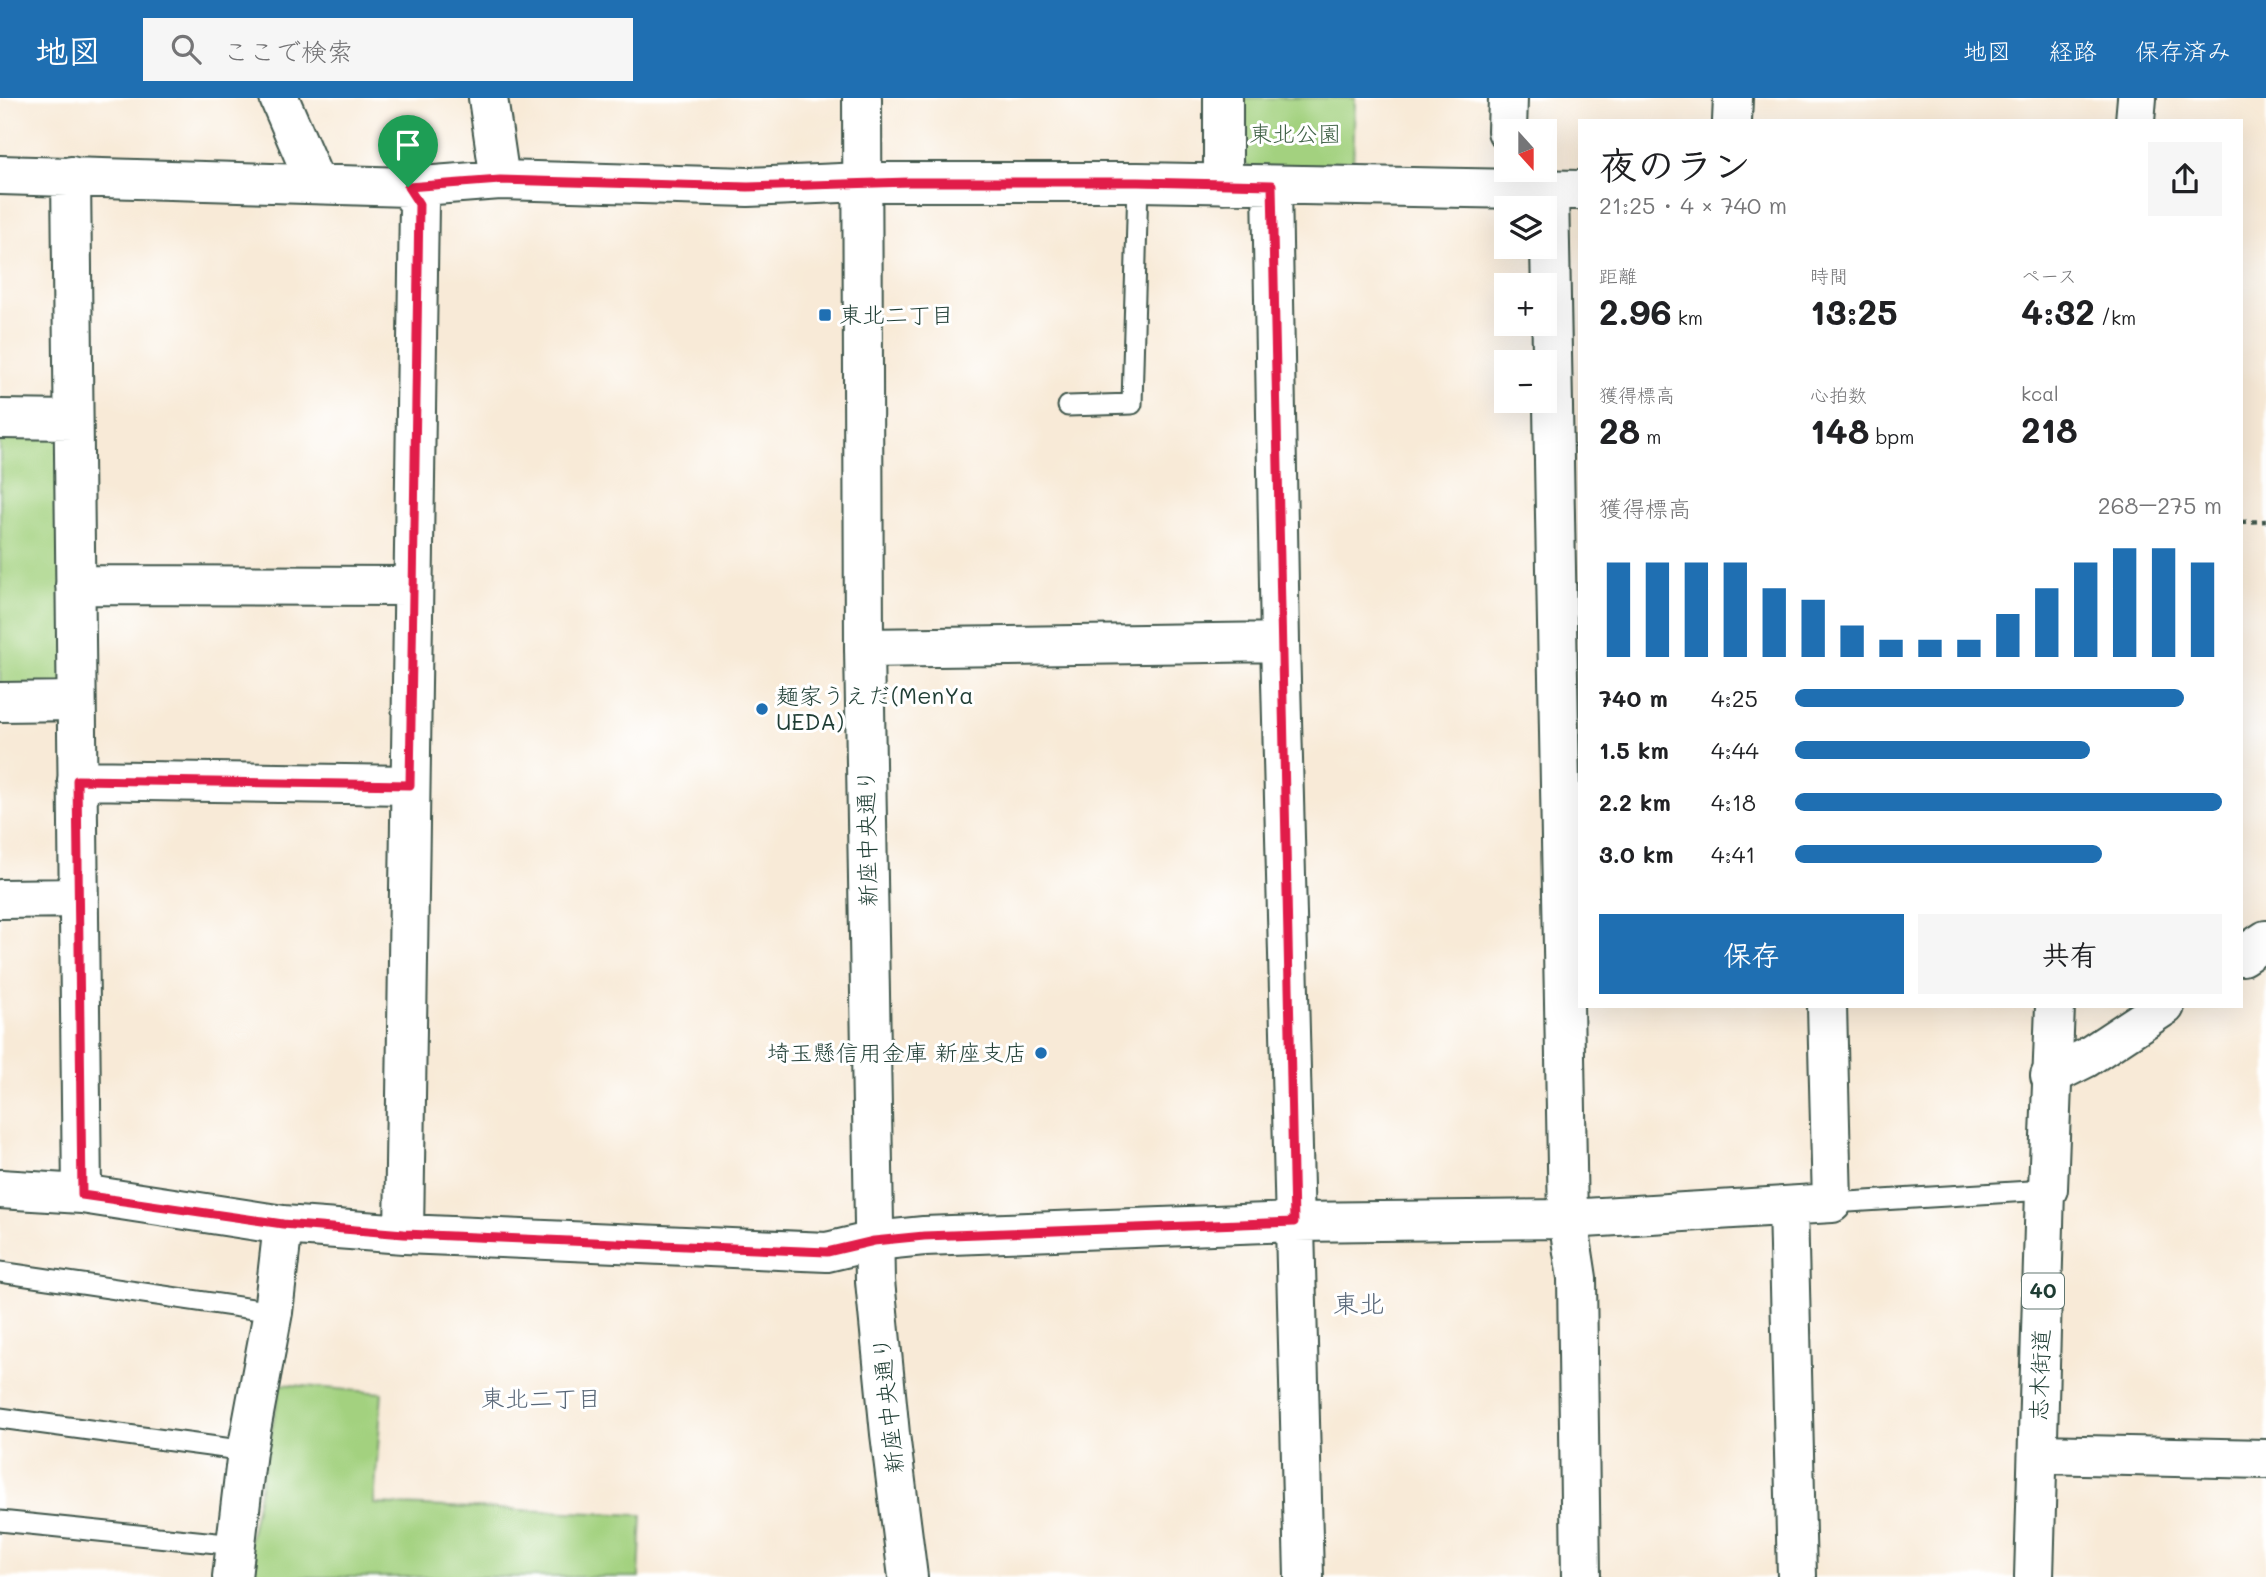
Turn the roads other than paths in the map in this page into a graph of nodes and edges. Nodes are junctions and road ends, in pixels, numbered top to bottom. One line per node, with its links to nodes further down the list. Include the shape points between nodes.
1 (279, 98): 18 (street)
2 (488, 98): 14 (street)
3 (862, 98): 15 (street, 新座中央通り)
4 (1223, 98): 19 (street)
5 (1508, 98): 8 (street)
6 (1733, 98): 9 (street)
7 (2137, 98): 10 (street)
8 (1507, 119)
9 (1732, 119)
10 (2135, 119)
11 (0, 175): 12 (street)
12 (71, 176): 18 (street); 25 (street)
13 (1494, 179): 20 (street)
14 (500, 180): 15 (street, via 748,187); 21 (street)
15 (863, 182): 16 (street); 29 (street, 新座中央通り)
16 (1138, 182): 19 (street); 23 (lane, via 1132,404)
17 (1523, 182): 22 (street)
18 (316, 184): 21 (street)
19 (1223, 184): 20 (street)
20 (1272, 185): 28 (street)
21 (408, 187): 27 (street, via 419,204)
22 (1565, 190): 47 (street)
23 (1068, 406)
24 (0, 419): 25 (street)
25 (73, 420): 26 (street)
26 (75, 585): 27 (street); 30 (street)
27 (413, 586): 33 (street)
28 (1280, 642): 29 (street); 48 (street)
29 (864, 648): 51 (street, 新座中央通り)
30 (76, 701): 31 (street); 32 (street)
31 (0, 702)
32 (77, 780): 33 (street); 34 (street)
33 (410, 785): 50 (street)
34 (79, 898): 35 (street); 44 (street)
35 (0, 900)
36 (2266, 940): 37 (street)
37 (2243, 955)
38 (1827, 1008): 45 (street)
39 (2055, 1008): 41 (street, 志木街道 / 40)
40 (2162, 1008): 41 (street)
41 (2050, 1076): 43 (street, 志木街道 / 40)
42 (0, 1189): 44 (street)
43 (2045, 1190): 45 (lane); 56 (street, 志木街道 / 40)
44 (82, 1195): 49 (street)
45 (1832, 1203): 46 (street)
46 (1788, 1206): 47 (street); 63 (street)
47 (1568, 1219): 48 (street); 62 (street, via 1577,1278)
48 (1294, 1222): 51 (street); 61 (street)
49 (283, 1224): 50 (street); 53 (street)
50 (404, 1234): 51 (street, via 827,1252)
51 (874, 1241): 60 (street, 新座中央通り, via 890,1434)
52 (0, 1272): 53 (lane)
53 (273, 1312): 55 (street)
54 (0, 1418): 55 (lane)
55 (247, 1451): 59 (street)
56 (2038, 1454): 57 (street); 64 (street, 志木街道 / 40)
57 (2266, 1459)
58 (0, 1521): 59 (lane)
59 (234, 1561)
60 (908, 1577)
61 (1304, 1577)
62 (1581, 1577)
63 (1797, 1577)
64 (2034, 1577)

